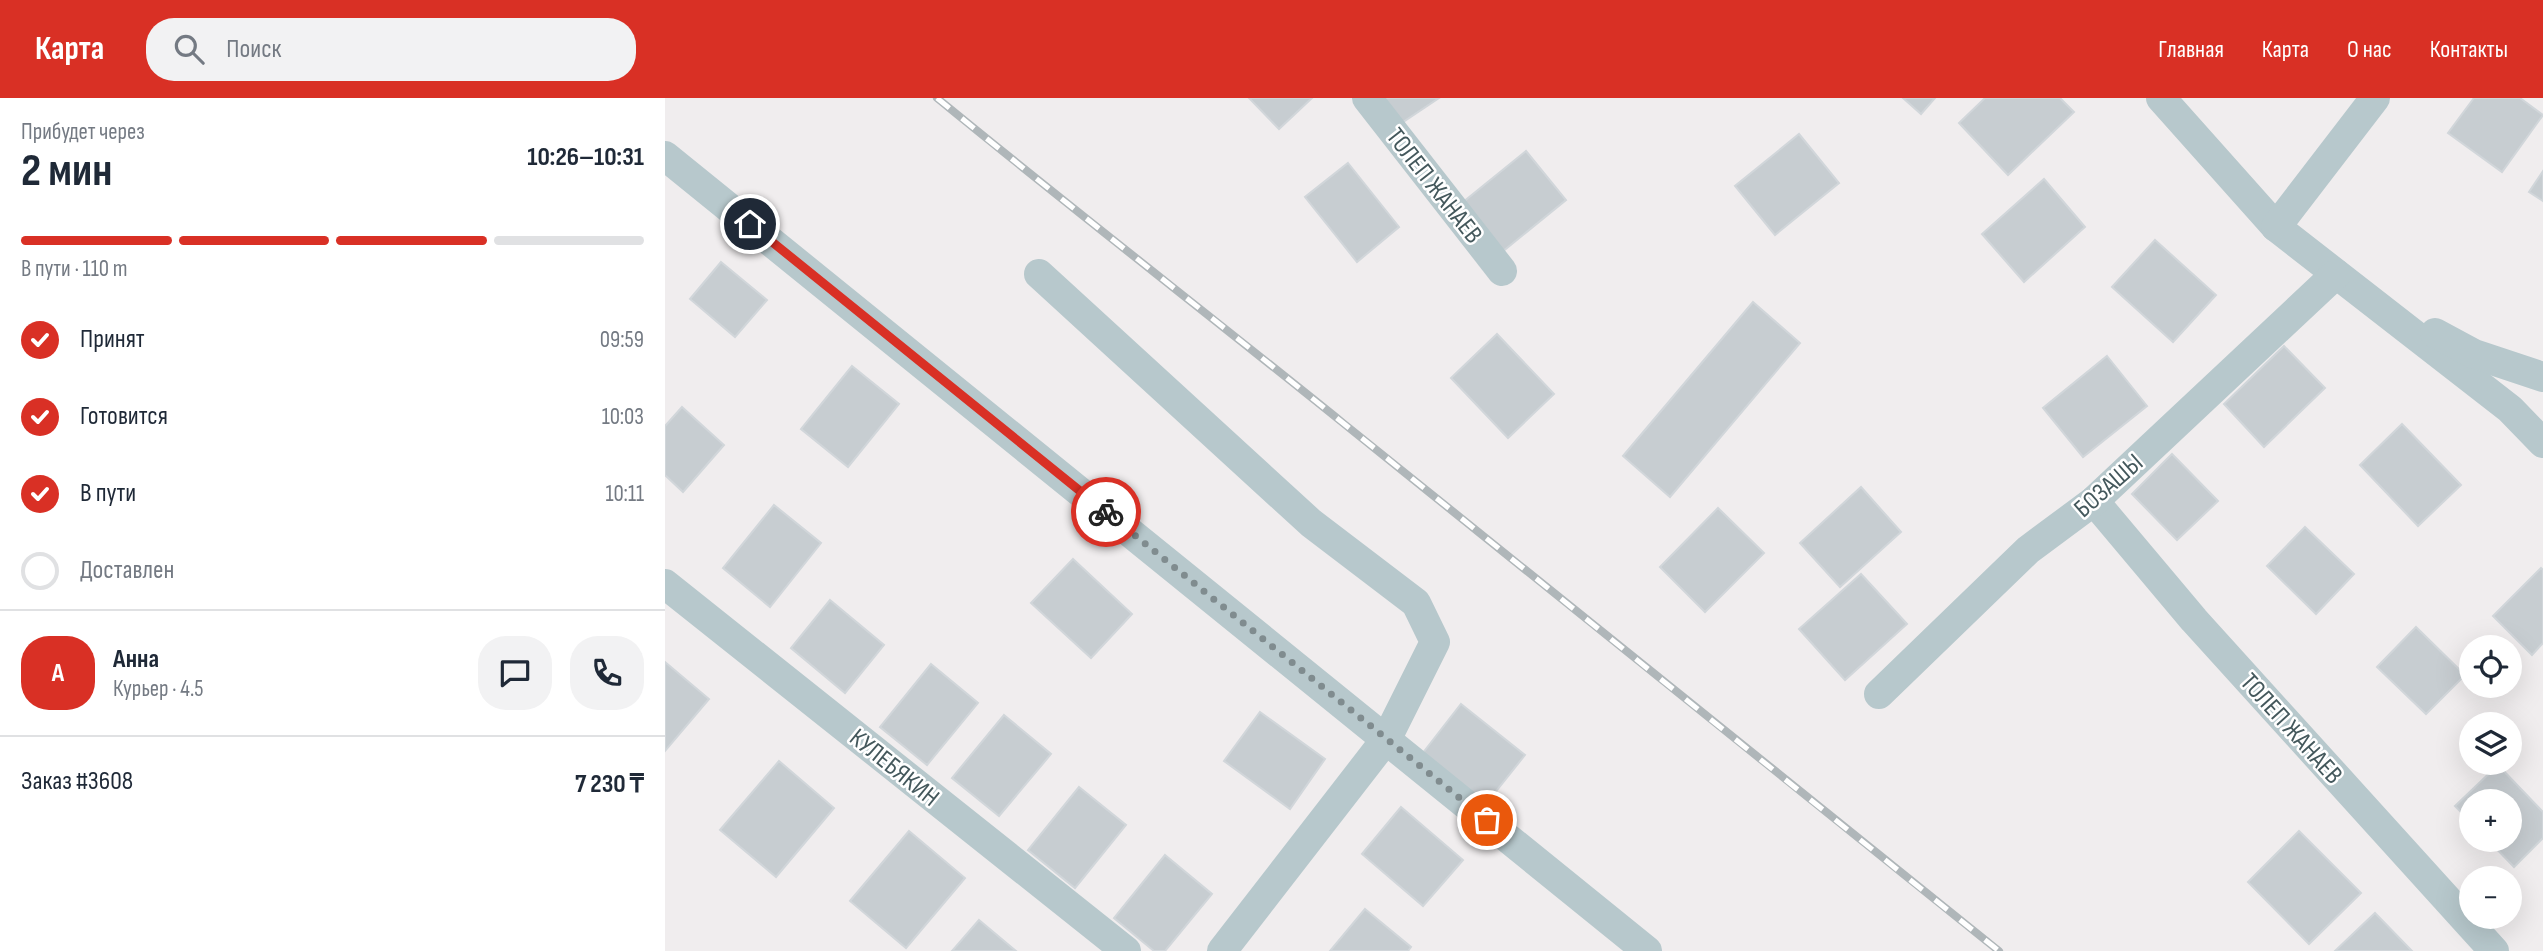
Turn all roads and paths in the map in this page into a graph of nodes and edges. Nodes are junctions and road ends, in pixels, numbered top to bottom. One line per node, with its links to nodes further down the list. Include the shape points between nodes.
1 (1367, 98): 6 (street, ТОЛЕП ЖАНАЕВ)
2 (2161, 98): 5 (street)
3 (2375, 98): 5 (street)
4 (665, 156): 15 (street)
5 (2276, 227): 8 (street)
6 (1502, 271)
7 (1039, 274): 15 (street, via 1311,523 1416,603 1435,642)
8 (2336, 274): 9 (street); 12 (street, БОЗАШЫ)
9 (2361, 293): 10 (street, via 2474,354); 11 (street, via 2510,409)
10 (2543, 377)
11 (2543, 443)
12 (2094, 501): 14 (street, БОЗАШЫ, via 2028,550); 19 (street, ТОЛЕП ЖАНАЕВ, via 2194,620)
13 (665, 584): 16 (street, КУЛЕБЯКИН)
14 (1878, 694)
15 (1387, 738): 17 (street); 18 (street)
16 (1126, 951)
17 (1222, 951)
18 (1647, 951)
19 (2494, 951)

